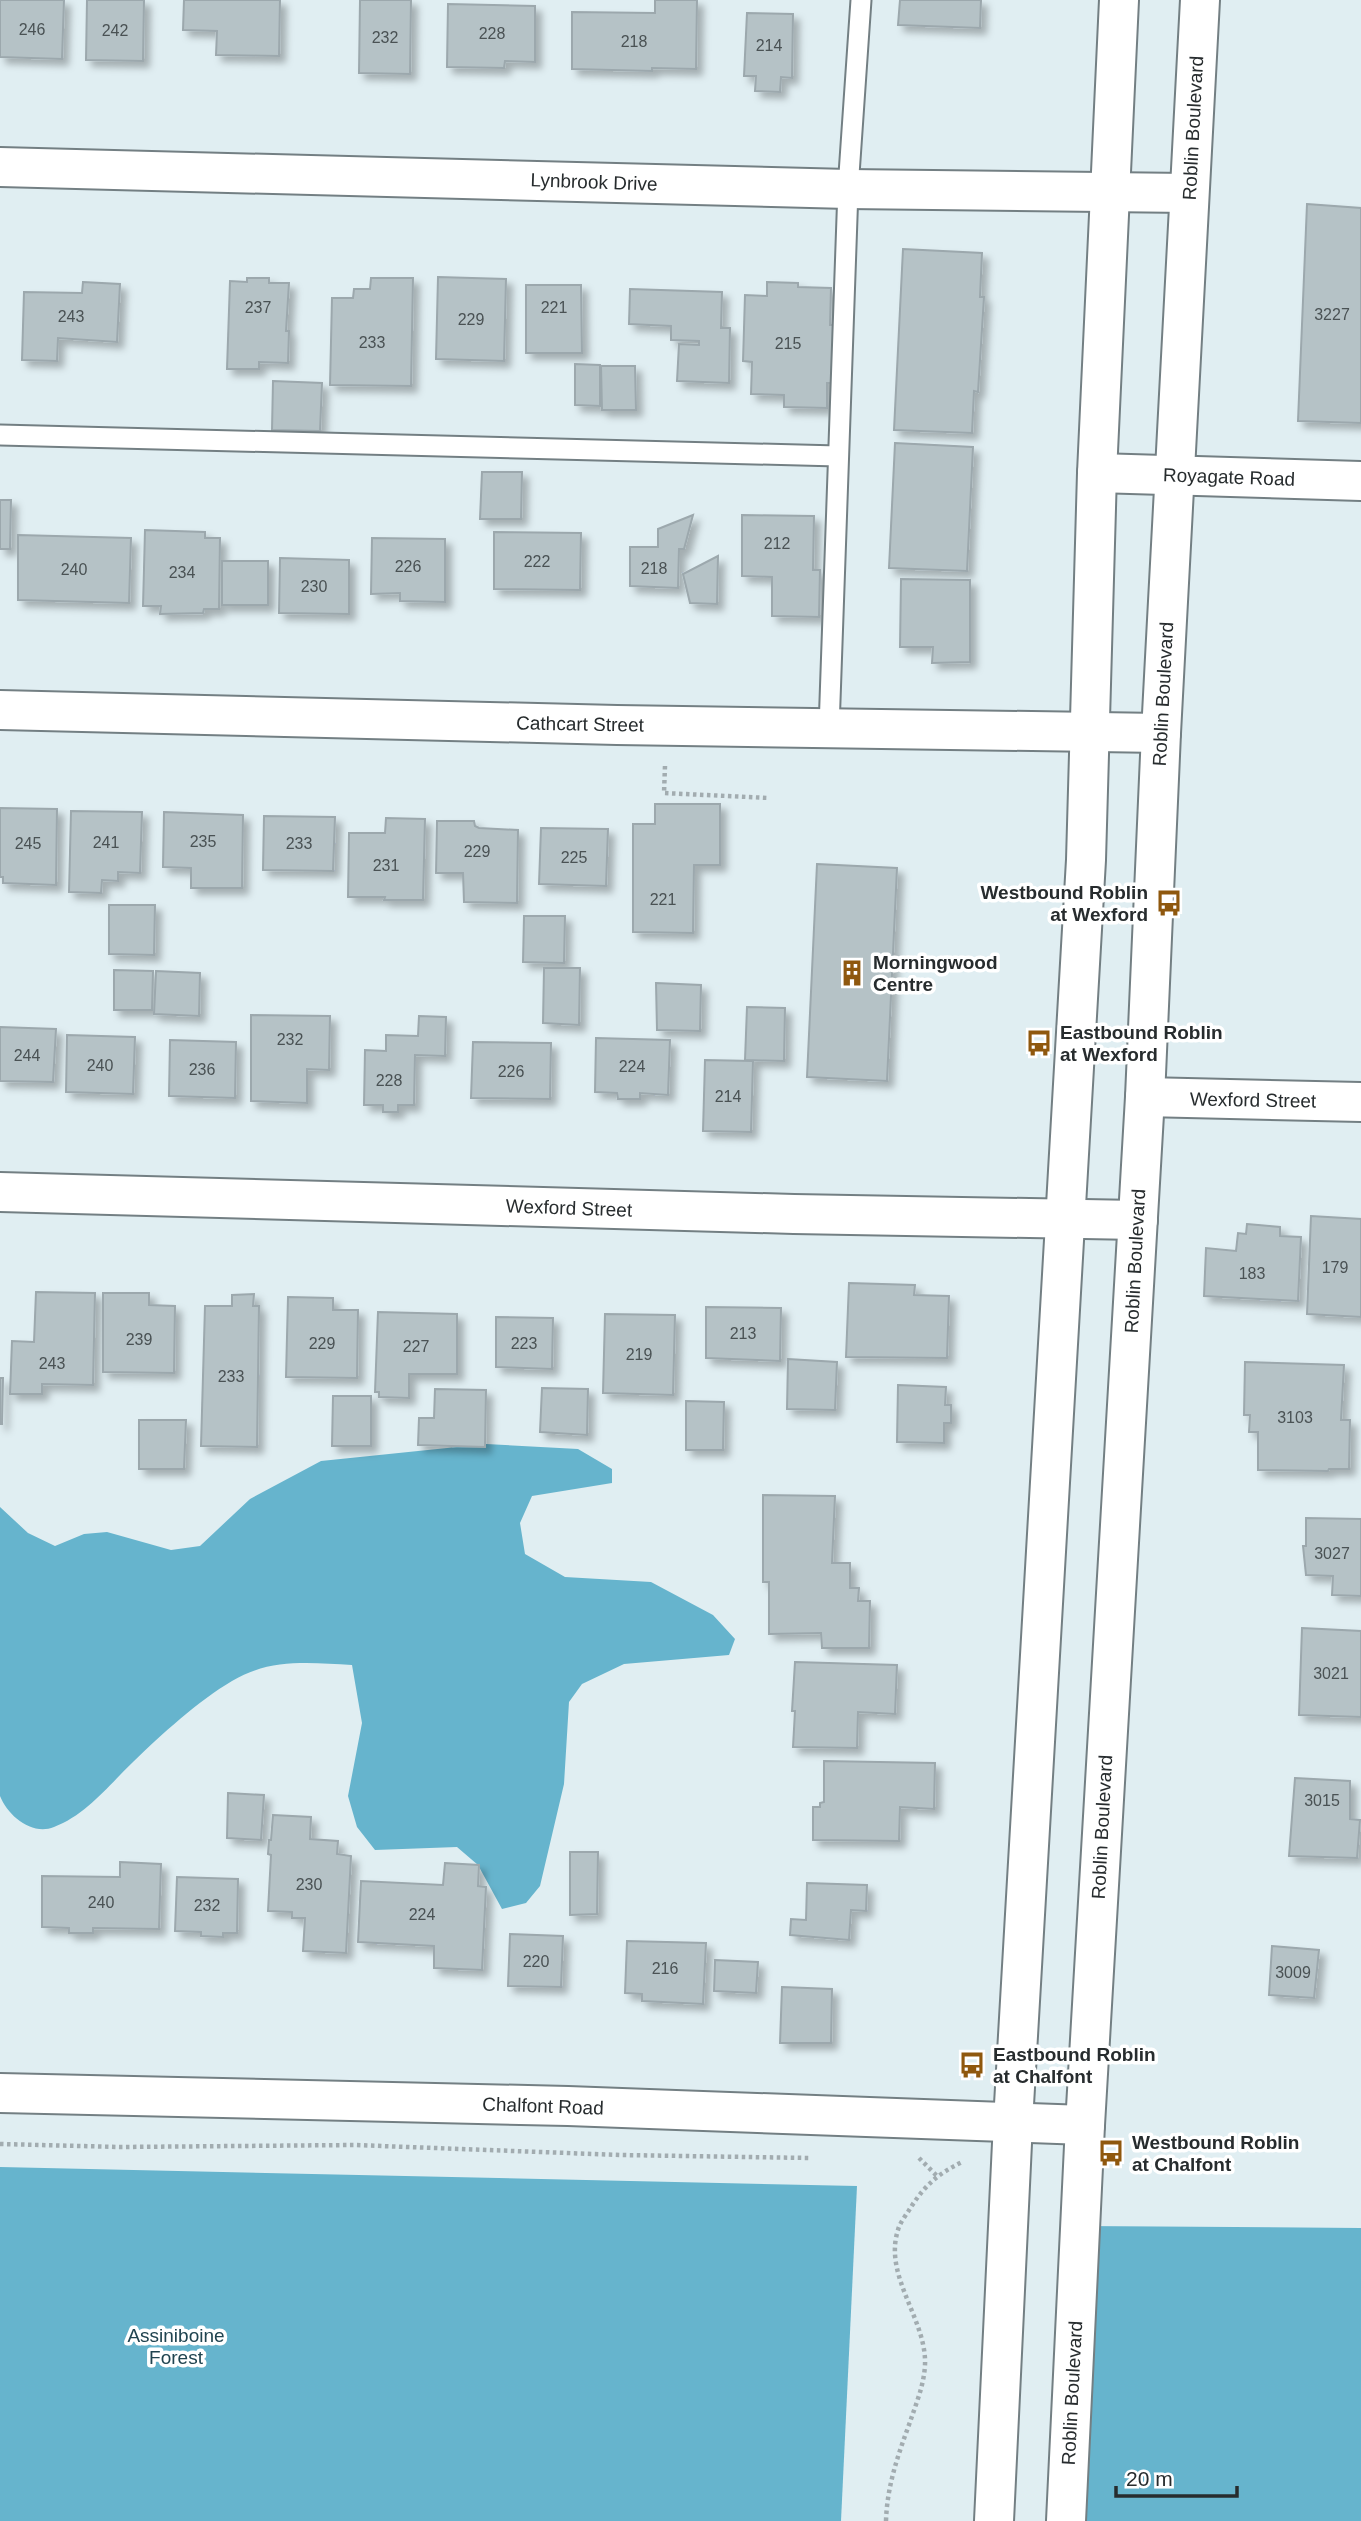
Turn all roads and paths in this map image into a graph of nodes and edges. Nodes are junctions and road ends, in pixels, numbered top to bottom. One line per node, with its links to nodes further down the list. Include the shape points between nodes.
1 (861, 0): 5 (lane)
2 (1119, 0): 6 (main road)
3 (1200, 0): 7 (main road, Roblin Boulevard)
4 (0, 167): 5 (main road, Lynbrook Drive)
5 (848, 189): 6 (main road, Lynbrook Drive); 9 (lane)
6 (1110, 191): 7 (main road, Lynbrook Drive); 10 (main road)
7 (1189, 193): 11 (main road, Roblin Boulevard)
8 (0, 435): 9 (lane)
9 (838, 456): 15 (lane)
10 (1097, 473): 11 (main road, Royagate Road); 16 (main road)
11 (1174, 476): 12 (main road, Royagate Road); 17 (main road, Roblin Boulevard)
12 (1361, 481)
13 (0, 709): 14 (main road, Cathcart Street)
14 (665, 726): 15 (main road, Cathcart Street); 18 (path, via 664,793)
15 (828, 729): 16 (main road, Cathcart Street)
16 (1090, 732): 17 (main road, Cathcart Street); 22 (main road)
17 (1161, 733): 19 (main road, Roblin Boulevard)
18 (769, 797)
19 (1145, 1097): 20 (main road, Wexford Street); 23 (main road, Roblin Boulevard)
20 (1361, 1102)
21 (0, 1192): 22 (main road, Wexford Street)
22 (1067, 1219): 23 (main road, Wexford Street); 25 (main road)
23 (1138, 1220): 26 (main road, Roblin Boulevard)
24 (0, 2093): 25 (main road, Chalfont Road)
25 (999, 2122): 26 (main road, Chalfont Road); 31 (path, via 979,2153 938,2174 898,2230 898,2273 922,2339 925,2364 922,2388 889,2485); 32 (main road)
26 (1085, 2125): 33 (main road, Roblin Boulevard)
27 (0, 2144): 28 (path, via 355,2145)
28 (820, 2158)
29 (908, 2159): 30 (path)
30 (920, 2159)
31 (886, 2521)
32 (994, 2521)
33 (1066, 2521)

